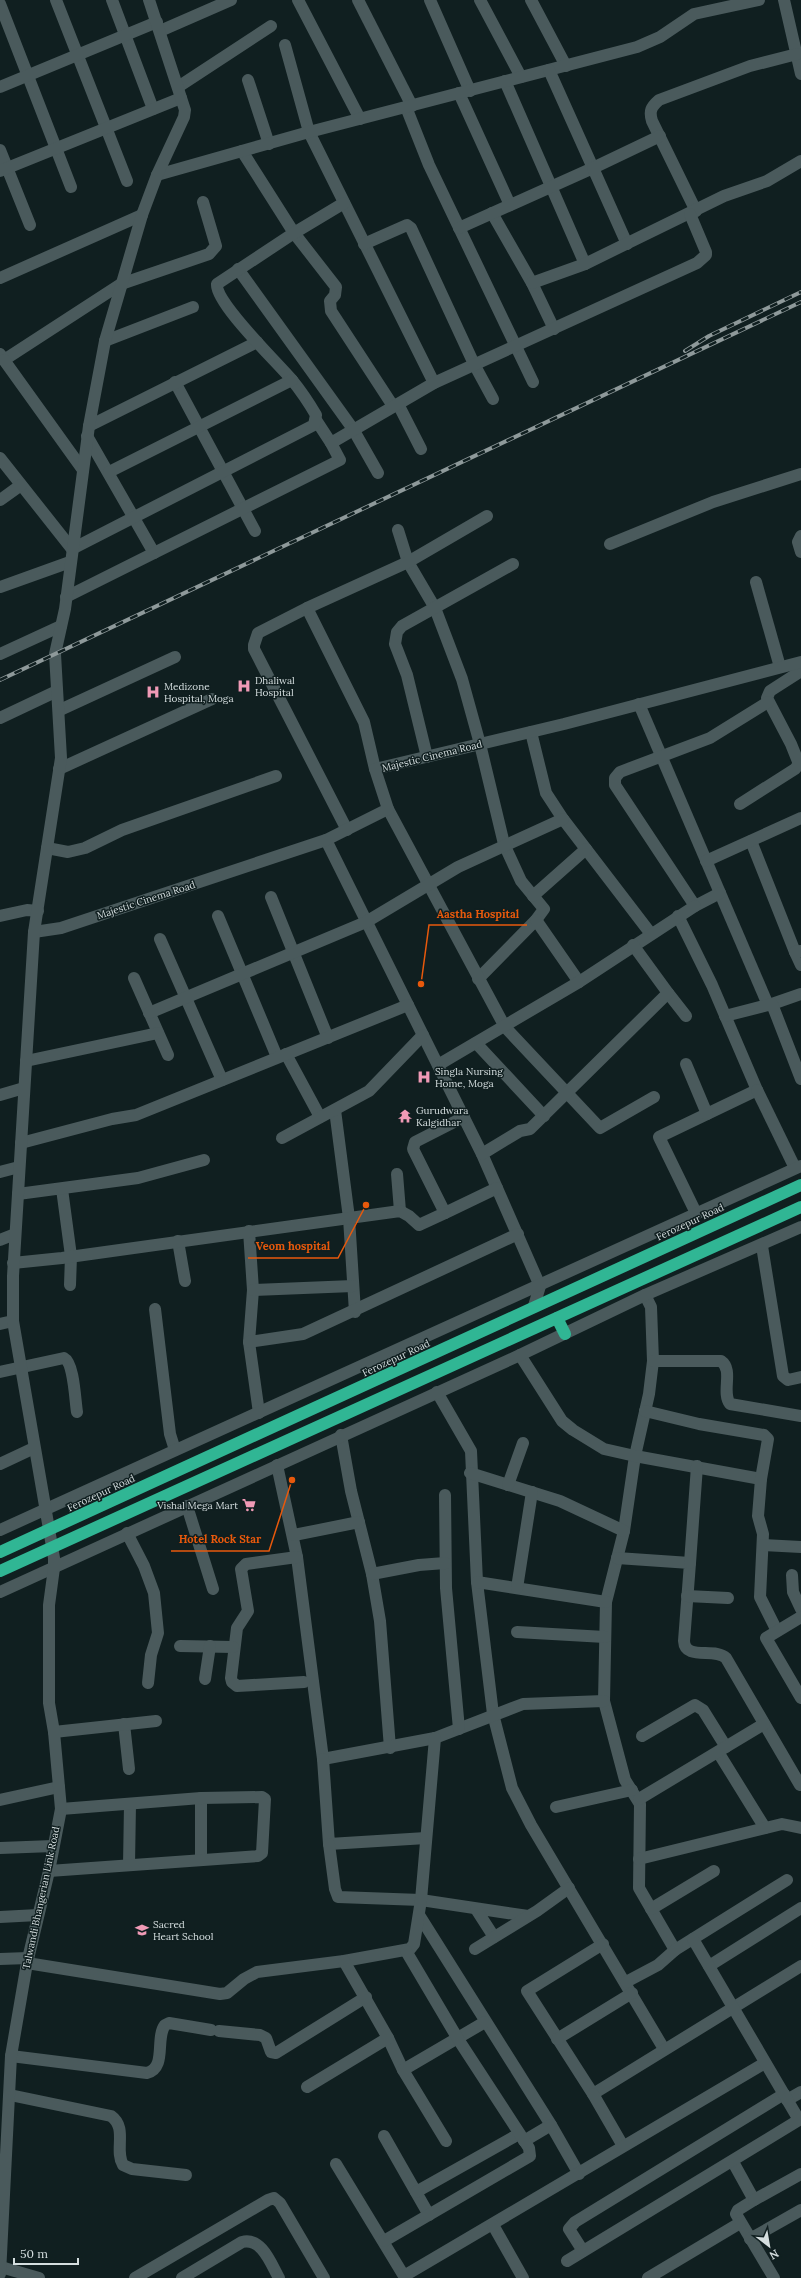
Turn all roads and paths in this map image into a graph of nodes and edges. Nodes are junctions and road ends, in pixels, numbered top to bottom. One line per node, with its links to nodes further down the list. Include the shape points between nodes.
1 (8, 0): 14 (street)
2 (56, 0): 20 (street)
3 (112, 0): 17 (street)
4 (149, 0): 16 (street, Talwandi Bhangerian Link Road)
5 (231, 0): 16 (street)
6 (298, 0): 33 (street)
7 (358, 0): 31 (street)
8 (430, 0): 30 (street)
9 (480, 0): 25 (street)
10 (531, 0): 21 (street)
11 (759, 0): 21 (street, via 694,14 649,43)
12 (784, 0): 19 (street)
13 (790, 0): 19 (street)
14 (0, 3): 24 (street)
15 (271, 26): 29 (street)
16 (158, 27): 17 (street); 29 (street, Talwandi Bhangerian Link Road)
17 (125, 36): 20 (street); 32 (street)
18 (285, 45): 35 (street)
19 (799, 51): 23 (street); 36 (street, via 750,66 659,100 653,105 650,114)
20 (77, 55): 24 (street); 34 (street)
21 (566, 66): 22 (street)
22 (549, 70): 25 (street); 42 (street)
23 (801, 74)
24 (28, 75): 28 (street); 38 (street)
25 (521, 77): 27 (street)
26 (248, 80): 37 (street)
27 (504, 81): 30 (street); 47 (street)
28 (0, 86)
29 (180, 92): 32 (street); 44 (street, Talwandi Bhangerian Link Road, via 185,110 184,117)
30 (464, 92): 31 (street); 50 (street)
31 (409, 106): 33 (street); 55 (street, via 429,165)
32 (153, 109): 34 (street)
33 (360, 119): 35 (street)
34 (106, 128): 38 (street); 45 (street)
35 (309, 132): 37 (street); 49 (street)
36 (660, 136): 42 (street); 51 (street)
37 (269, 144): 40 (street)
38 (57, 148): 43 (street); 46 (street)
39 (0, 150): 43 (street)
40 (242, 151): 44 (street); 56 (street)
41 (801, 161): 51 (street, via 758,185 724,196)
42 (593, 168): 47 (street); 58 (street)
43 (3, 169): 54 (street)
44 (157, 175): 53 (street, Talwandi Bhangerian Link Road)
45 (127, 181)
46 (71, 187)
47 (550, 187): 50 (street); 59 (street)
48 (203, 202): 63 (street, via 215,240 214,250 209,254)
49 (344, 203): 56 (street); 57 (street)
50 (510, 205): 52 (street)
51 (693, 212): 58 (street); 65 (street, via 706,252 702,259)
52 (492, 213): 55 (street); 62 (street)
53 (142, 215): 61 (street); 63 (street, Talwandi Bhangerian Link Road)
54 (30, 225)
55 (459, 228): 68 (street)
56 (294, 233): 60 (street); 76 (street, via 336,287 335,295 330,301 331,311)
57 (364, 244): 70 (street, via 409,226); 74 (street)
58 (627, 244): 59 (street)
59 (585, 264): 62 (street)
60 (238, 269): 67 (street, via 220,280 218,293); 79 (street)
61 (0, 278)
62 (532, 283): 65 (street)
63 (121, 284): 66 (street, Talwandi Bhangerian Link Road); 69 (street)
64 (193, 307): 66 (street)
65 (554, 329): 68 (street)
66 (105, 341): 80 (street, Talwandi Bhangerian Link Road)
67 (257, 342): 71 (street); 72 (street)
68 (515, 346): 70 (street); 73 (street)
69 (2, 357): 84 (street)
70 (474, 364): 74 (street); 75 (street)
71 (292, 380): 77 (street, via 316,415); 78 (street)
72 (175, 382): 78 (street); 80 (street)
73 (533, 382)
74 (434, 383): 76 (street)
75 (493, 399)
76 (395, 405): 79 (street); 82 (street)
77 (316, 420): 81 (street); 85 (street, via 314,425)
78 (200, 427): 85 (street); 86 (street)
79 (353, 429): 81 (street); 87 (street)
80 (88, 431): 84 (street, Talwandi Bhangerian Link Road); 86 (street)
81 (331, 443): 91 (street, via 340,460)
82 (421, 449)
83 (0, 458): 89 (street)
84 (82, 470): 98 (street, Talwandi Bhangerian Link Road)
85 (222, 471): 91 (street); 93 (street)
86 (109, 472): 93 (street)
87 (378, 473)
88 (801, 474): 97 (street, via 713,502)
89 (21, 485): 90 (street); 98 (street)
90 (0, 500)
91 (242, 509): 95 (street); 100 (street)
92 (487, 516): 102 (street)
93 (133, 517): 98 (street); 100 (street)
94 (398, 530): 102 (street)
95 (255, 531)
96 (801, 536): 99 (street, via 798,542)
97 (610, 544)
98 (72, 548): 101 (street, Talwandi Bhangerian Link Road)
99 (801, 552)
100 (154, 553): 106 (street)
101 (70, 562): 105 (street); 106 (street, Talwandi Bhangerian Link Road)
102 (408, 562): 107 (street); 108 (street)
103 (512, 564): 108 (street)
104 (756, 582): 113 (street)
105 (0, 587)
106 (66, 597): 109 (street, Talwandi Bhangerian Link Road)
107 (307, 608): 127 (street, via 364,722); 133 (street, via 258,633 254,650)
108 (435, 608): 123 (street, via 462,679); 125 (street, via 402,626 395,638)
109 (61, 626): 110 (street); 115 (street, Talwandi Bhangerian Link Road, via 55,654)
110 (0, 654)
111 (175, 657): 119 (street)
112 (801, 662): 113 (street, Majestic Cinema Road)
113 (780, 667): 118 (street, Majestic Cinema Road)
114 (801, 671): 117 (street, via 770,691 767,695)
115 (58, 691): 119 (street, Talwandi Bhangerian Link Road); 120 (street)
116 (212, 699): 126 (street)
117 (768, 702): 122 (street); 124 (street, via 710,738)
118 (638, 704): 121 (street, Majestic Cinema Road); 124 (street)
119 (60, 710): 126 (street, Talwandi Bhangerian Link Road)
120 (0, 718)
121 (531, 732): 123 (street, Majestic Cinema Road); 132 (street, via 546,792)
122 (796, 742): 129 (street, via 800,762 798,766)
123 (480, 744): 125 (street, Majestic Cinema Road); 136 (street)
124 (660, 756): 139 (street); 144 (street, via 616,774 614,782)
125 (427, 757): 127 (street, Majestic Cinema Road)
126 (59, 769): 137 (street, Talwandi Bhangerian Link Road)
127 (375, 769): 130 (street, Majestic Cinema Road)
128 (276, 776): 137 (street, via 122,830 85,848 68,852)
129 (740, 804)
130 (388, 809): 133 (street, Majestic Cinema Road); 140 (street)
131 (801, 818): 135 (street)
132 (563, 819): 136 (street); 138 (street)
133 (347, 830): 134 (street, Majestic Cinema Road)
134 (326, 840): 150 (street); 151 (street, Majestic Cinema Road, via 61,928)
135 (751, 841): 139 (street); 155 (street)
136 (504, 844): 140 (street); 142 (street, via 521,881)
137 (47, 848): 145 (street, Talwandi Bhangerian Link Road)
138 (586, 849): 142 (street); 152 (street)
139 (706, 861): 141 (street)
140 (429, 884): 150 (street); 160 (street)
141 (720, 893): 144 (street); 165 (street)
142 (533, 896): 149 (street, via 544,909)
143 (270, 897): 156 (street)
144 (695, 906): 148 (street)
145 (38, 911): 146 (street, via 27,910); 151 (street, Talwandi Bhangerian Link Road)
146 (0, 916)
147 (218, 916): 158 (street)
148 (678, 916): 152 (street); 169 (street)
149 (536, 920): 160 (street); 161 (street)
150 (366, 922): 156 (street); 166 (street)
151 (34, 932): 177 (street, Talwandi Bhangerian Link Road)
152 (651, 934): 154 (street)
153 (160, 939): 164 (street)
154 (633, 945): 161 (street); 162 (street)
155 (798, 951): 157 (street)
156 (294, 952): 158 (street); 173 (street)
157 (801, 965)
158 (242, 974): 164 (street); 176 (street)
159 (134, 978): 167 (street)
160 (478, 979): 170 (street)
161 (579, 982): 170 (street)
162 (668, 993): 168 (street); 184 (street)
163 (801, 994): 165 (street)
164 (185, 998): 167 (street); 181 (street)
165 (770, 1004): 169 (street); 180 (street)
166 (408, 1005): 172 (street); 173 (street)
167 (149, 1012): 171 (street)
168 (686, 1016)
169 (725, 1016): 183 (street)
170 (505, 1027): 174 (street); 184 (street)
171 (158, 1033): 175 (street); 177 (street)
172 (423, 1035): 179 (street); 187 (street, via 369,1091)
173 (328, 1038): 176 (street)
174 (476, 1043): 179 (street); 189 (street)
175 (168, 1055)
176 (282, 1056): 181 (street); 190 (street)
177 (26, 1061): 182 (street, Talwandi Bhangerian Link Road)
178 (686, 1064): 188 (street)
179 (438, 1065): 191 (street)
180 (801, 1079)
181 (222, 1080): 193 (street, via 136,1115)
182 (24, 1088): 185 (street); 193 (street, Talwandi Bhangerian Link Road)
183 (758, 1090): 188 (street); 197 (street)
184 (568, 1094): 186 (street, via 600,1128); 189 (street)
185 (0, 1095)
186 (654, 1097)
187 (335, 1110): 190 (street); 208 (street)
188 (707, 1114): 207 (street, via 659,1137)
189 (544, 1116): 194 (street, via 530,1130 520,1131)
190 (320, 1117): 192 (street)
191 (464, 1117): 194 (street); 206 (street, via 414,1144 414,1149)
192 (282, 1138)
193 (21, 1142): 196 (street, Talwandi Bhangerian Link Road)
194 (482, 1154): 201 (street)
195 (204, 1160): 202 (street, via 144,1177)
196 (19, 1167): 198 (street); 203 (street, Talwandi Bhangerian Link Road)
197 (798, 1167): 207 (street)
198 (0, 1172)
199 (397, 1174): 205 (street)
200 (801, 1185): 224 (highway, Ferozepur Road)
201 (497, 1188): 206 (street); 212 (street)
202 (62, 1189): 203 (street); 216 (street)
203 (18, 1194): 211 (street, Talwandi Bhangerian Link Road)
204 (801, 1207): 227 (highway)
205 (400, 1211): 206 (street, via 419,1225); 208 (street)
206 (445, 1212)
207 (696, 1213): 221 (street)
208 (349, 1218): 210 (street); 220 (street)
209 (801, 1227): 215 (street)
210 (249, 1231): 214 (street); 222 (street)
211 (15, 1234): 213 (street); 217 (street, Talwandi Bhangerian Link Road)
212 (518, 1234): 221 (street); 226 (street)
213 (0, 1240)
214 (178, 1241): 216 (street); 218 (street)
215 (762, 1246): 223 (street); 236 (street, via 783,1376 788,1380)
216 (71, 1256): 217 (street); 219 (street)
217 (13, 1263): 228 (street, Talwandi Bhangerian Link Road)
218 (185, 1282)
219 (70, 1285)
220 (353, 1286): 222 (street); 226 (street)
221 (540, 1286): 224 (street); 240 (street)
222 (253, 1290): 231 (street)
223 (645, 1295): 230 (street); 233 (street, via 651,1307)
224 (534, 1306): 264 (highway, Ferozepur Road)
225 (156, 1309): 245 (street, via 170,1434)
226 (355, 1312): 231 (street, via 298,1335)
227 (557, 1318): 230 (highway); 270 (highway)
228 (13, 1322): 229 (street); 234 (street, Talwandi Bhangerian Link Road)
229 (0, 1324)
230 (565, 1334): 232 (street)
231 (249, 1342): 240 (street)
232 (520, 1355): 237 (street); 246 (street, via 567,1426 604,1449)
233 (653, 1361): 238 (street); 241 (street, via 721,1361 726,1368 726,1396 730,1404)
234 (21, 1366): 235 (street); 239 (street, via 67,1359); 244 (street, Talwandi Bhangerian Link Road)
235 (0, 1372)
236 (801, 1377)
237 (438, 1392): 242 (street); 250 (street, via 469,1445)
238 (645, 1411): 246 (street); 251 (street, via 699,1424 764,1435 769,1442)
239 (77, 1412)
240 (258, 1413): 245 (street)
241 (801, 1416)
242 (341, 1436): 248 (street); 257 (street)
243 (523, 1443): 252 (street)
244 (34, 1448): 247 (street); 256 (street, Talwandi Bhangerian Link Road)
245 (175, 1450): 256 (street)
246 (635, 1456): 249 (street); 259 (street)
247 (0, 1464)
248 (277, 1465): 255 (street); 261 (street)
249 (697, 1466): 251 (street); 268 (street)
250 (470, 1473): 252 (street); 273 (street)
251 (761, 1479): 262 (street, via 758,1519 763,1530)
252 (508, 1485): 253 (street)
253 (532, 1492): 259 (street, via 560,1501); 274 (street)
254 (445, 1495): 267 (street)
255 (187, 1506): 260 (street); 275 (street)
256 (44, 1511): 258 (street); 269 (street, Talwandi Bhangerian Link Road)
257 (359, 1522): 261 (street); 271 (street)
258 (0, 1530)
259 (624, 1531): 266 (street)
260 (127, 1533): 269 (street); 290 (street, via 154,1593 158,1633 151,1655)
261 (294, 1535): 265 (street)
262 (763, 1545): 263 (street); 282 (street, via 760,1597)
263 (801, 1547)
264 (0, 1552)
265 (297, 1557): 287 (street, via 246,1564 241,1569 248,1612 239,1623); 303 (street)
266 (617, 1558): 268 (street); 279 (street)
267 (445, 1563): 271 (street, via 419,1564); 297 (street)
268 (690, 1563): 277 (street)
269 (54, 1568): 276 (street); 298 (street, Talwandi Bhangerian Link Road, via 49,1605 49,1703)
270 (0, 1571)
271 (372, 1574): 301 (street, via 380,1620)
272 (792, 1575): 280 (street, via 793,1592)
273 (477, 1582): 274 (street); 293 (street)
274 (516, 1588): 279 (street)
275 (213, 1589)
276 (0, 1592)
277 (687, 1596): 278 (street); 296 (street, via 684,1641 686,1648 691,1652 723,1655)
278 (728, 1598)
279 (606, 1602): 284 (street)
280 (801, 1609)
281 (801, 1617): 282 (street)
282 (777, 1630): 291 (street, via 766,1638)
283 (518, 1632): 284 (street)
284 (605, 1637): 292 (street)
285 (180, 1646): 286 (street)
286 (210, 1646): 287 (street); 288 (street)
287 (233, 1647): 289 (street, via 233,1684 243,1686)
288 (205, 1679)
289 (304, 1682)
290 (148, 1683)
291 (801, 1698)
292 (604, 1701): 293 (street, via 528,1703); 307 (street, via 625,1780)
293 (493, 1714): 297 (street); 325 (street, via 515,1795)
294 (156, 1721): 295 (street)
295 (124, 1724): 298 (street); 304 (street)
296 (764, 1724): 302 (street); 305 (street)
297 (459, 1729): 300 (street)
298 (54, 1732): 306 (street, Talwandi Bhangerian Link Road)
299 (642, 1736): 302 (street, via 695,1705 703,1710)
300 (434, 1738): 301 (street); 315 (street)
301 (390, 1748): 303 (street)
302 (722, 1750): 307 (street); 313 (street)
303 (323, 1759): 316 (street)
304 (129, 1769)
305 (800, 1785)
306 (59, 1787): 309 (street); 312 (street, Talwandi Bhangerian Link Road)
307 (635, 1795): 311 (street); 319 (street)
308 (201, 1798): 310 (street); 320 (street); 320 (street, via 261,1796 265,1799 261,1856)
309 (0, 1800)
310 (130, 1804): 312 (street); 321 (street)
311 (556, 1807)
312 (61, 1809): 317 (street, Talwandi Bhangerian Link Road)
313 (765, 1828): 314 (street, via 782,1824); 319 (street)
314 (801, 1828)
315 (426, 1838): 316 (street); 326 (street)
316 (329, 1844): 326 (street, via 338,1897)
317 (53, 1846): 318 (street); 322 (street, Talwandi Bhangerian Link Road)
318 (0, 1848)
319 (639, 1859): 329 (street, via 639,1888)
320 (201, 1860): 321 (street)
321 (129, 1865): 322 (street)
322 (49, 1871): 330 (street, Talwandi Bhangerian Link Road)
323 (714, 1871): 329 (street)
324 (787, 1880): 335 (street)
325 (569, 1888): 332 (street); 336 (street)
326 (421, 1900): 328 (street); 331 (street)
327 (801, 1908): 343 (street)
328 (476, 1909): 332 (street); 334 (street)
329 (651, 1909): 338 (street)
330 (38, 1915): 333 (street); 341 (street, Talwandi Bhangerian Link Road)
331 (419, 1915): 339 (street, via 414,1944); 348 (street)
332 (528, 1916): 334 (street)
333 (0, 1917)
334 (494, 1937): 337 (street)
335 (693, 1939): 338 (street); 343 (street)
336 (603, 1944): 345 (street); 351 (street, via 527,1991)
337 (475, 1949)
338 (676, 1950): 345 (street)
339 (406, 1951): 342 (street); 350 (street)
340 (0, 1959): 341 (street)
341 (27, 1960): 342 (street, via 220,1994 227,1993 253,1973); 353 (street, Talwandi Bhangerian Link Road)
342 (344, 1961): 346 (street)
343 (709, 1966): 347 (street)
344 (801, 1966): 347 (street)
345 (629, 1988): 351 (street); 352 (street)
346 (366, 1997): 349 (street); 353 (street, via 276,2053 271,2052 266,2038 260,2035 168,2023 164,2024 158,2064 154,2070 147,2073)
347 (733, 2007): 352 (street); 354 (street)
348 (485, 2022): 350 (street); 362 (street)
349 (388, 2038): 355 (street); 356 (street)
350 (458, 2039): 355 (street); 364 (street)
351 (558, 2039): 358 (street)
352 (664, 2049): 358 (street)
353 (11, 2056): 359 (street, Talwandi Bhangerian Link Road)
354 (765, 2062): 360 (street); 366 (street)
355 (404, 2070): 365 (street)
356 (308, 2087)
357 (801, 2092): 360 (street)
358 (593, 2094): 366 (street)
359 (10, 2096): 371 (street, via 111,2116 119,2126 123,2166); 372 (street, Talwandi Bhangerian Link Road)
360 (785, 2097): 361 (street); 381 (street, via 575,2222 570,2229)
361 (800, 2122): 367 (street)
362 (551, 2125): 364 (street); 369 (street)
363 (384, 2136): 373 (street)
364 (522, 2137): 373 (street); 376 (street, via 530,2153 528,2159)
365 (446, 2141)
366 (623, 2146): 369 (street)
367 (733, 2162): 374 (street); 381 (street)
368 (336, 2164): 380 (street)
369 (579, 2174): 378 (street)
370 (801, 2174): 374 (street)
371 (186, 2175)
372 (3, 2180): 383 (street, Talwandi Bhangerian Link Road)
373 (416, 2192): 376 (street)
374 (754, 2200): 377 (street, via 736,2212)
375 (801, 2210): 379 (street)
376 (429, 2215): 380 (street)
377 (740, 2223): 379 (street); 392 (street)
378 (493, 2225): 384 (street); 391 (street)
379 (750, 2239): 385 (street)
380 (384, 2241): 384 (street)
381 (583, 2251): 382 (street)
382 (567, 2261)
383 (0, 2270): 386 (street)
384 (404, 2277)
385 (772, 2277)
386 (39, 2278)
387 (135, 2278): 390 (street, via 274,2198 280,2203)
388 (182, 2278): 389 (street, via 248,2240 262,2249)
389 (279, 2278)
390 (324, 2278)
391 (523, 2278)
392 (648, 2278)

